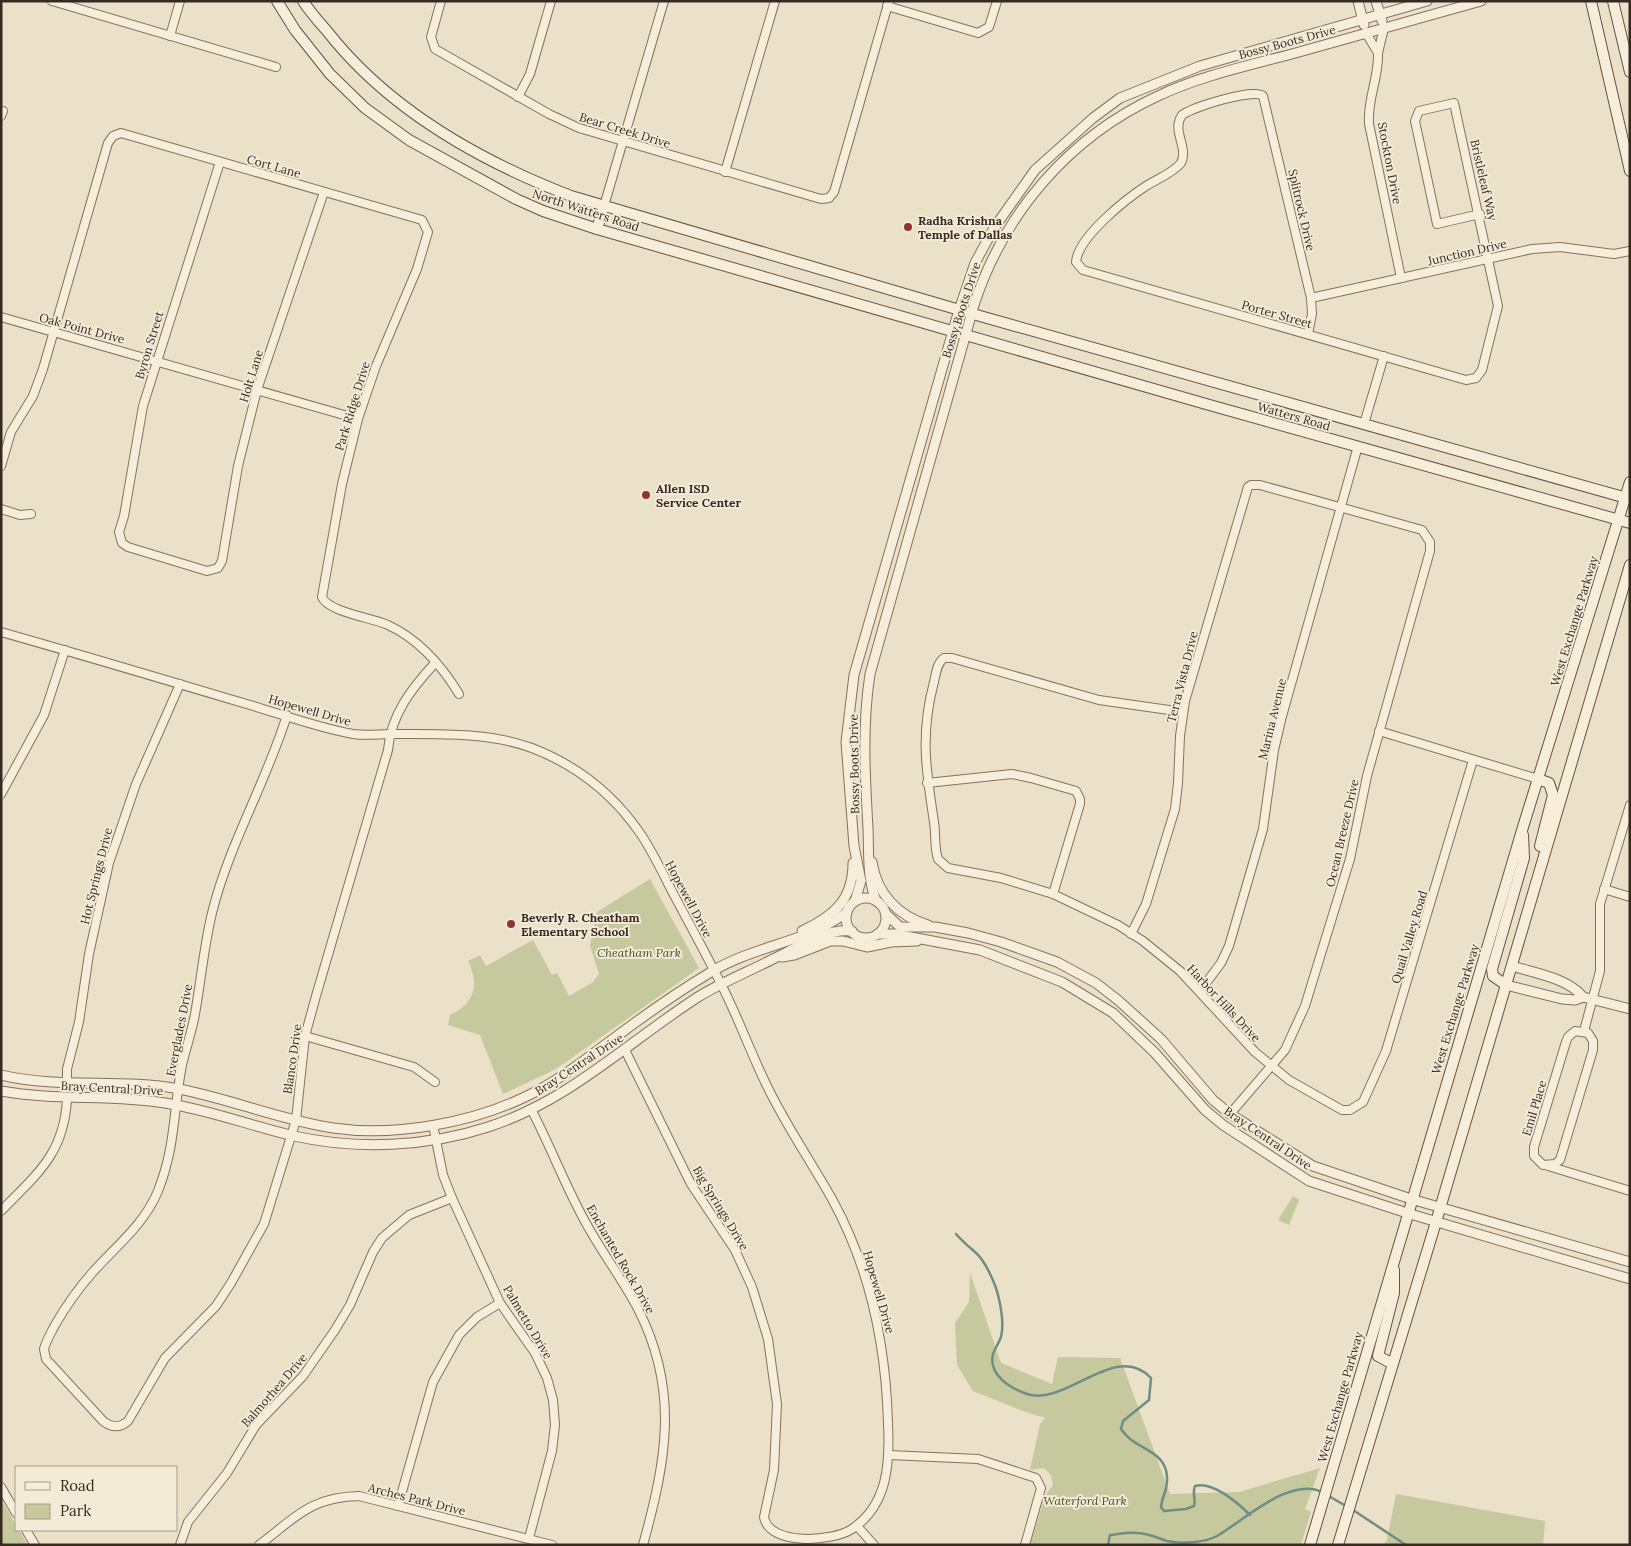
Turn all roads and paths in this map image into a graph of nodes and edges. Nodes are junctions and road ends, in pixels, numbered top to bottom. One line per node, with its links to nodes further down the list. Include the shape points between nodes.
1 (52, 1): 21 (street)
2 (180, 1): 21 (street)
3 (277, 1): 36 (main road, North Watters Road, via 330,74 365,108 409,140 516,199)
4 (303, 1): 33 (main road, North Watters Road, via 350,60 392,98 447,134 538,183)
5 (441, 1): 27 (street, Bear Creek Drive, via 432,44 439,52)
6 (551, 1): 27 (street, via 530,74)
7 (664, 1): 28 (street)
8 (775, 1): 31 (street)
9 (997, 1): 16 (street, via 991,23 978,33)
10 (1358, 1): 18 (street)
11 (1376, 1): 17 (street)
12 (1427, 1): 17 (street, Bossy Boots Drive)
13 (1481, 1): 19 (street, Bossy Boots Drive)
14 (1591, 1): 30 (main road)
15 (1613, 1): 24 (main road)
16 (888, 4): 31 (street, Bear Creek Drive, via 834,192 829,198 821,199)
17 (1380, 15): 18 (street, Bossy Boots Drive); 19 (street)
18 (1362, 20): 20 (street); 25 (street, Bossy Boots Drive, via 1200,66)
19 (1384, 28): 20 (street, Bossy Boots Drive); 22 (street, Stockton Drive)
20 (1366, 33): 22 (street); 26 (street, Bossy Boots Drive, via 1212,76)
21 (170, 36): 23 (street)
22 (1378, 53): 40 (street, Stockton Drive, via 1378,70 1368,112 1369,124)
23 (276, 67)
24 (1630, 72)
25 (1154, 83): 26 (street); 42 (street, Bossy Boots Drive, via 1120,98 1035,170 994,228 975,263)
26 (1159, 95): 43 (street, Bossy Boots Drive, via 1120,116 1086,141 1029,198 985,271)
27 (518, 97): 28 (street, Bear Creek Drive, via 564,122)
28 (622, 142): 31 (street, Bear Creek Drive); 33 (street)
29 (220, 162): 32 (street, Cort Lane); 46 (street, Cort Lane, via 121,133 113,136 108,143); 50 (street, Byron Street)
30 (1630, 171)
31 (726, 172)
32 (324, 192): 35 (street, Cort Lane, via 418,218); 52 (street, Holt Lane)
33 (604, 206): 36 (main road); 42 (main road, North Watters Road)
34 (1480, 214): 34 (street, Bristleleaf Way, via 1454,103 1423,110 1415,118 1437,224); 38 (street, Bristleleaf Way)
35 (426, 225): 53 (street, Park Ridge Drive, via 427,236 417,269 376,366)
36 (597, 229): 45 (main road, North Watters Road)
37 (1630, 252): 38 (street, Junction Drive, via 1614,254 1560,246)
38 (1490, 258): 40 (street, Junction Drive); 51 (street, Bristleleaf Way, via 1498,306 1482,370)
39 (1076, 262): 41 (street, Splitrock Drive, via 1078,252 1103,222 1131,197 1179,166 1184,153 1179,119 1204,105 1260,93 1265,99); 48 (street, Porter Street, via 1083,270)
40 (1401, 278): 41 (street, Junction Drive)
41 (1311, 298): 48 (street, Splitrock Drive)
42 (958, 310): 43 (main road, Watters Road); 45 (street, Bossy Boots Drive)
43 (971, 314): 47 (street, Bossy Boots Drive); 54 (main road, Watters Road)
44 (1, 317): 46 (street, Oak Point Drive)
45 (953, 330): 47 (main road, Watters Road); 82 (street, Bossy Boots Drive, via 854,675 846,742)
46 (52, 332): 50 (street, Oak Point Drive); 56 (street, via 33,396 12,432)
47 (965, 334): 55 (main road, Watters Road); 81 (street, Bossy Boots Drive, via 870,674 864,727)
48 (1308, 334): 49 (street, Porter Street)
49 (1384, 356): 51 (street, Porter Street, via 1466,380); 54 (street)
50 (156, 360): 52 (street, Oak Point Drive); 65 (street, Byron Street, via 136,441 120,540 128,547 207,571)
51 (1476, 378)
52 (257, 390): 53 (street, Oak Point Drive); 65 (street, Holt Lane, via 238,466 228,536 220,565)
53 (358, 419): 68 (street, Park Ridge Drive, via 342,484 323,600 330,606 386,624 408,635)
54 (1364, 424): 58 (main road, Watters Road)
55 (1358, 446): 59 (street, Marina Avenue); 62 (main road, Watters Road)
56 (1, 466)
57 (1630, 482): 58 (main road, West Exchange Parkway)
58 (1627, 499): 62 (main road, West Exchange Parkway)
59 (1341, 508): 71 (street, Terra Vista Drive, via 1260,485 1252,485 1246,491); 73 (street, Ocean Breeze Drive, via 1414,527 1428,535 1430,551); 102 (street, Marina Avenue, via 1281,720 1263,829 1221,963)
60 (1, 509): 61 (street, via 20,515)
61 (31, 514)
62 (1619, 519): 63 (main road, Watters Road); 76 (main road, West Exchange Parkway)
63 (1630, 523)
64 (1630, 565): 83 (main road)
65 (215, 569)
66 (1, 632): 67 (street, Hopewell Drive)
67 (65, 650): 69 (street, Hopewell Drive); 78 (street, via 44,715)
68 (435, 663): 70 (street); 74 (street, Blanco Drive, via 404,701)
69 (180, 684): 72 (street, Hopewell Drive); 111 (street, Hot Springs Drive, via 134,791 109,863 89,954)
70 (459, 694)
71 (1183, 712): 77 (street, via 1099,700 944,658 939,663 929,700 925,746); 94 (street, Terra Vista Drive, via 1175,809 1146,904)
72 (287, 715): 74 (street, Hopewell Drive, via 351,733); 112 (street, Everglades Drive, via 274,756 220,883 182,1064)
73 (1379, 731): 75 (street); 108 (street, Ocean Breeze Drive, via 1361,798 1350,859 1305,1006 1292,1038)
74 (390, 734): 99 (street, Hopewell Drive, via 462,736 515,744 560,760 590,778 621,808 642,836); 106 (street, Blanco Drive)
75 (1473, 760): 76 (street); 117 (street, Quail Valley Road, via 1386,1051 1363,1102)
76 (1538, 779): 80 (main road, West Exchange Parkway); 83 (main road, via 1549,782 1553,795 1536,861)
77 (927, 783): 85 (street, Harbor Hills Drive, via 936,855 940,863 948,868 1001,878); 85 (street, via 1012,774 1072,789 1080,804)
78 (1, 794)
79 (1630, 805): 84 (street)
80 (1523, 827): 100 (main road, via 1524,858 1492,969 1493,976); 128 (main road, West Exchange Parkway)
81 (869, 845): 87 (street, Bossy Boots Drive, via 869,878); 91 (street, via 874,872 891,902 910,919)
82 (854, 846): 88 (street, Bossy Boots Drive, via 861,881); 96 (street, via 852,883 843,902 816,924)
83 (1537, 878): 98 (main road)
84 (1604, 889): 86 (street); 103 (street, via 1598,914 1600,971)
85 (1053, 894): 94 (street, Harbor Hills Drive, via 1084,907)
86 (1630, 897)
87 (876, 900): 88 (street); 90 (street)
88 (855, 901): 89 (street)
89 (848, 912): 92 (street, via 846,920); 96 (street, Bray Central Drive, via 820,930)
90 (886, 914): 91 (street, Bray Central Drive, via 900,927); 93 (street, via 884,927)
91 (935, 928): 118 (street, Bray Central Drive, via 1001,942 1057,962 1096,983 1161,1039 1213,1100)
92 (852, 931): 93 (street, via 866,938); 97 (street, Bray Central Drive, via 832,932 793,947)
93 (878, 934): 95 (street, Bray Central Drive, via 896,934)
94 (1131, 934): 102 (street, Harbor Hills Drive, via 1164,958)
95 (927, 941): 97 (street, via 887,942 867,947 830,941 794,955); 131 (street, Bray Central Drive, via 1000,956 1062,982 1113,1013 1155,1053 1205,1110 1261,1151 1309,1181)
96 (777, 943): 99 (street, Bray Central Drive, via 744,954)
97 (778, 957): 101 (street, Bray Central Drive)
98 (1512, 966): 100 (main road); 103 (street, via 1562,983)
99 (714, 970): 101 (street, Hopewell Drive); 120 (street, Bray Central Drive, via 583,1062 529,1095 484,1113)
100 (1506, 984): 103 (street, via 1562,999); 129 (main road)
101 (722, 985): 107 (street, Bray Central Drive, via 699,996); 139 (street, Hopewell Drive, via 764,1081 787,1126 834,1202 859,1259 878,1324 887,1382)
102 (1200, 991): 108 (street, Harbor Hills Drive, via 1245,1042)
103 (1588, 998): 104 (street); 105 (street)
104 (1630, 1009)
105 (1584, 1031): 123 (street, via 1593,1041 1591,1056); 124 (street, Emil Place, via 1575,1031 1568,1037 1534,1146 1536,1160)
106 (305, 1036): 110 (street, via 414,1067); 119 (street, Blanco Drive)
107 (625, 1050): 116 (street, Bray Central Drive, via 551,1100); 145 (street, Big Springs Drive, via 691,1184 736,1250 768,1339 777,1404 774,1470 764,1517)
108 (1272, 1065): 117 (street, Harbor Hills Drive, via 1289,1080 1326,1102 1342,1110); 118 (street, Ocean Breeze Drive)
109 (1, 1075): 111 (street, Bray Central Drive)
110 (435, 1082)
111 (67, 1083): 112 (street, Bray Central Drive)
112 (180, 1089): 115 (street, Everglades Drive); 119 (street, Bray Central Drive)
113 (1, 1091): 114 (street, Bray Central Drive)
114 (67, 1099): 115 (street, Bray Central Drive, via 126,1099); 130 (street, via 57,1147 40,1171)
115 (178, 1105): 121 (street, Bray Central Drive); 138 (street, Everglades Drive, via 167,1167 156,1194 124,1242 78,1289 45,1344 44,1352 49,1362 103,1421)
116 (532, 1109): 122 (street, Bray Central Drive, via 488,1127); 152 (street, Enchanted Rock Drive, via 586,1223 638,1308 658,1360 666,1410 664,1453)
117 (1350, 1110)
118 (1230, 1114): 128 (street, Bray Central Drive, via 1313,1166)
119 (296, 1120): 120 (street, Bray Central Drive, via 350,1129); 121 (street, Blanco Drive)
120 (433, 1125): 122 (street, Palmetto Drive)
121 (292, 1136): 122 (street, Bray Central Drive, via 370,1145); 138 (street, Blanco Drive, via 267,1217 245,1261 216,1306 165,1358 133,1415 122,1425)
122 (436, 1139): 127 (street, Palmetto Drive, via 443,1175)
123 (1559, 1161): 124 (street); 125 (street)
124 (1548, 1166): 125 (street)
125 (1566, 1171): 126 (street)
126 (1630, 1191)
127 (452, 1198): 136 (street, Palmetto Drive); 149 (street, Balmorhea Drive, via 409,1215 382,1238 350,1305 325,1346 303,1376 256,1425 227,1473 188,1522)
128 (1411, 1199): 129 (street, Bray Central Drive); 131 (main road, West Exchange Parkway)
129 (1441, 1207): 132 (main road); 134 (street, Bray Central Drive)
130 (1, 1211)
131 (1407, 1213): 132 (street, Bray Central Drive); 133 (main road, West Exchange Parkway)
132 (1436, 1222): 135 (street, Bray Central Drive); 137 (main road)
133 (1394, 1257): 137 (main road, via 1394,1293 1378,1356); 147 (main road, West Exchange Parkway)
134 (1630, 1262)
135 (1630, 1279)
136 (500, 1303): 141 (street, via 477,1317 459,1335 433,1382); 146 (street, Palmetto Drive, via 535,1353 553,1400 552,1451)
137 (1393, 1364): 155 (main road)
138 (115, 1426)
139 (889, 1455): 143 (street, Hopewell Drive, via 884,1490 873,1509); 154 (street, via 978,1459 1032,1476 1039,1481 1040,1491)
140 (1, 1487): 142 (street)
141 (398, 1506): 146 (street, Arches Park Drive); 150 (street, Arches Park Drive, via 359,1496 326,1500 304,1509)
142 (15, 1510)
143 (857, 1526): 145 (street, Hopewell Drive, via 833,1538 816,1541 795,1540); 153 (street)
144 (27, 1531): 148 (street)
145 (772, 1532)
146 (529, 1538): 151 (street, Arches Park Drive)
147 (1310, 1544)
148 (35, 1545)
149 (180, 1545)
150 (259, 1545)
151 (552, 1545)
152 (643, 1545)
153 (874, 1545)
154 (1024, 1545)
155 (1338, 1545)

